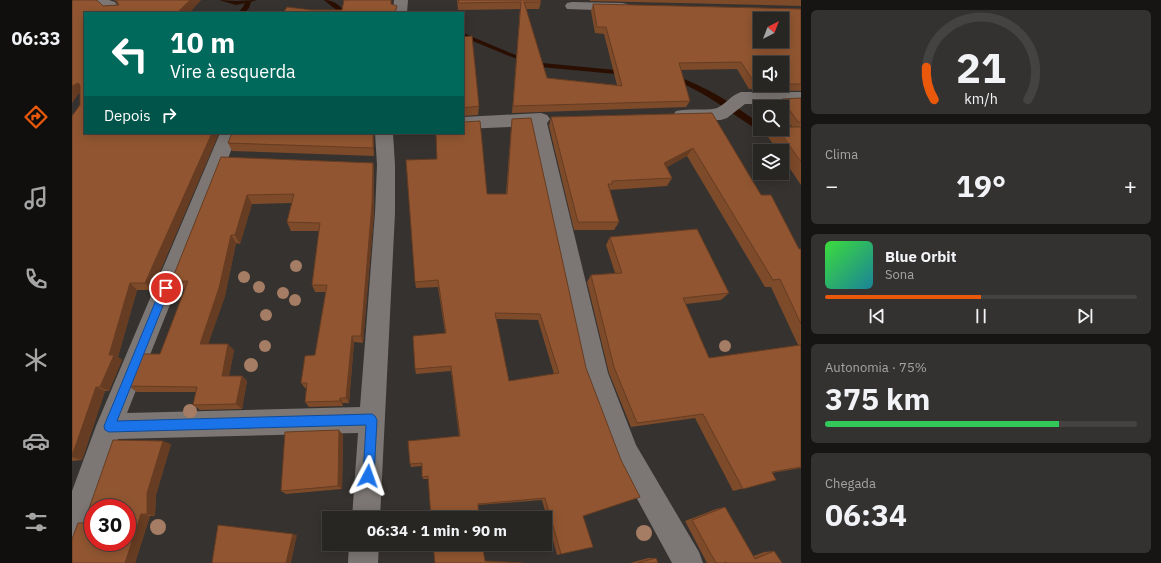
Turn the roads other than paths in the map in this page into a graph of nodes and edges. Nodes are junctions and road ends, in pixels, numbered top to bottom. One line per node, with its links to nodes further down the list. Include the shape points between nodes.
1 (96, 0): 5 (street, via 110,5)
2 (401, 0): 6 (street)
3 (572, 6): 4 (street)
4 (634, 7)
5 (114, 12)
6 (400, 12)
7 (801, 98): 8 (street, via 740,98 721,114)
8 (667, 115)
9 (560, 118): 10 (street)
10 (537, 119): 11 (street); 21 (street, via 596,373 626,453)
11 (464, 122)
12 (228, 134): 15 (street, via 227,158)
13 (384, 134): 14 (street, via 378,165 386,213)
14 (372, 420): 15 (street); 17 (street)
15 (109, 426): 16 (street)
16 (79, 491): 18 (street)
17 (366, 511)
18 (72, 530)
19 (364, 551): 20 (street)
20 (363, 563)
21 (688, 563)

